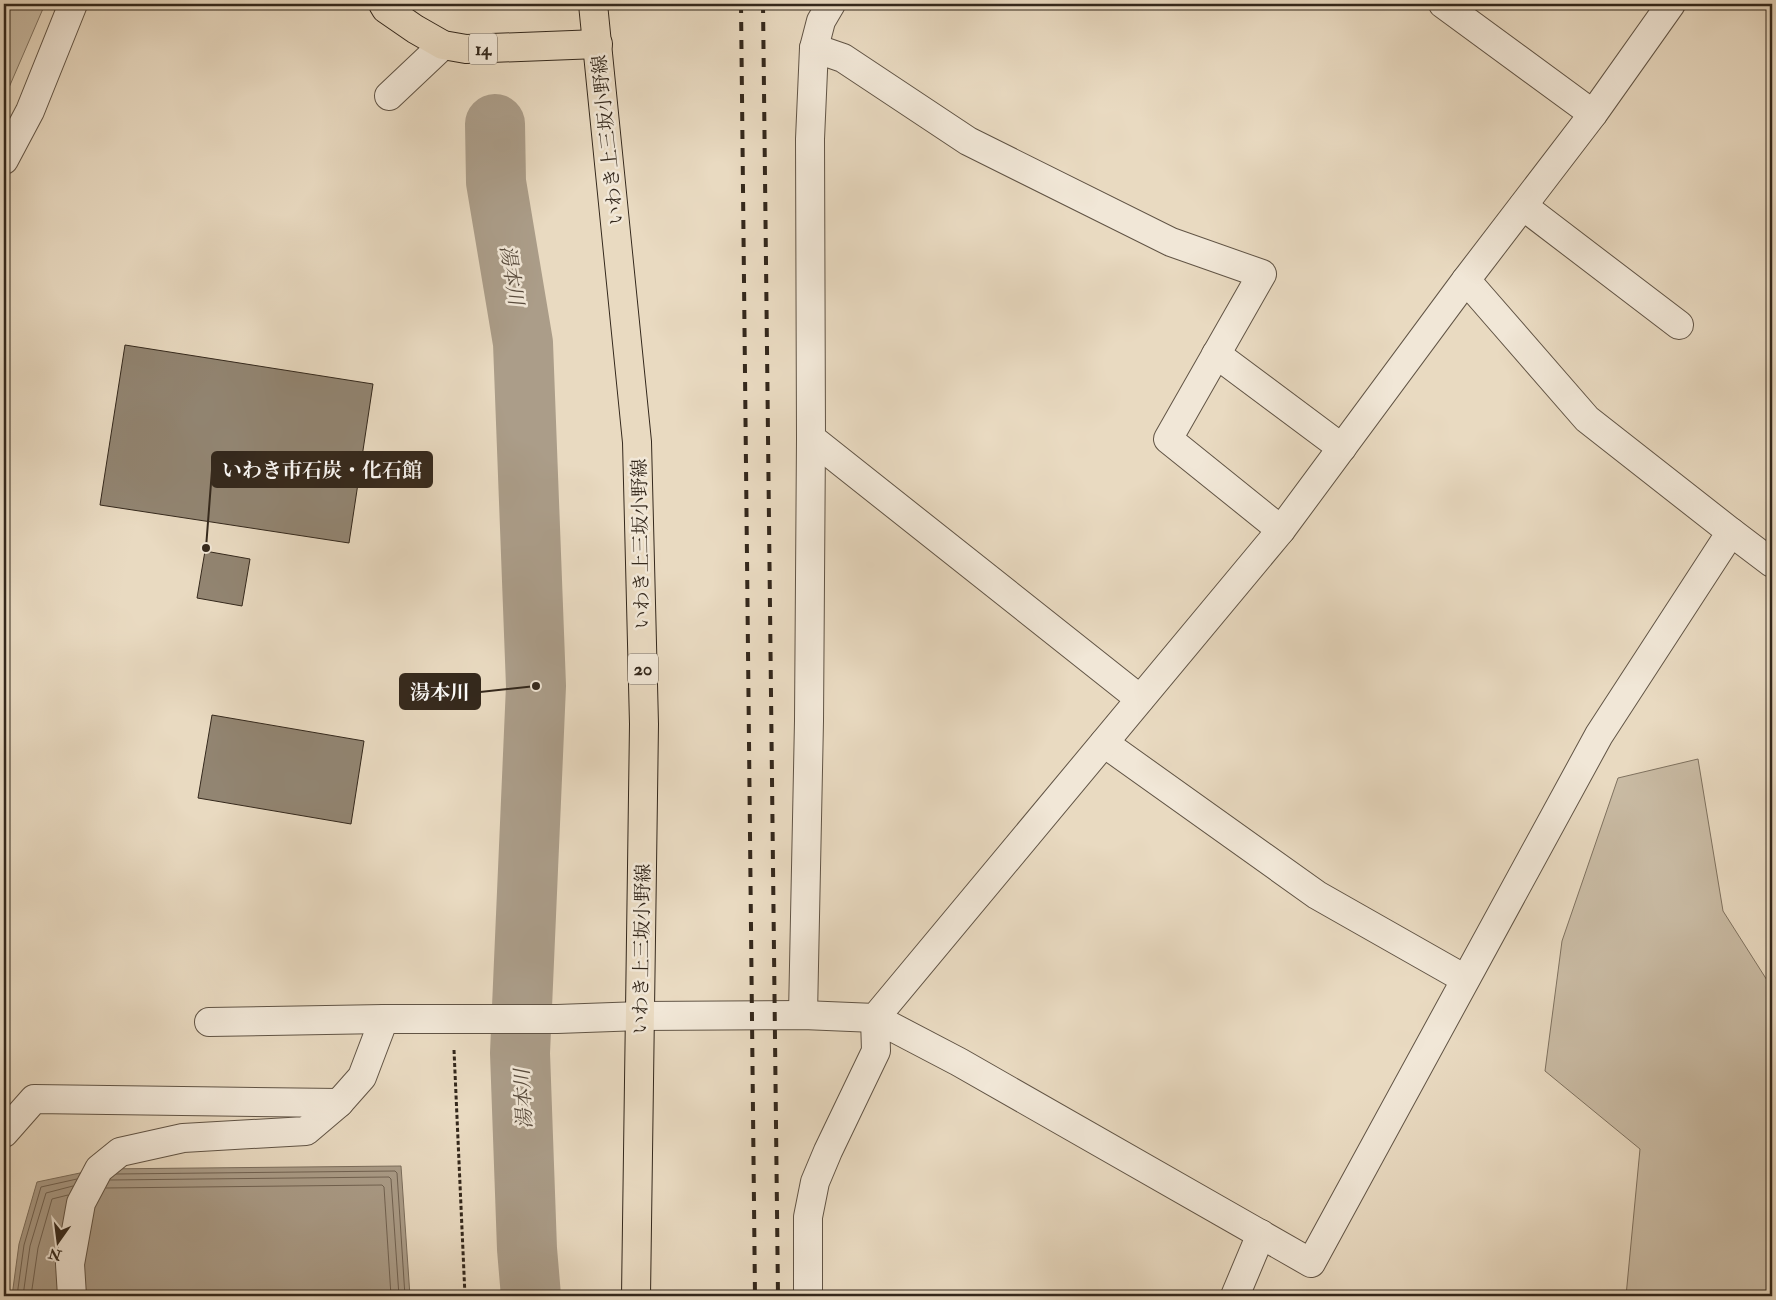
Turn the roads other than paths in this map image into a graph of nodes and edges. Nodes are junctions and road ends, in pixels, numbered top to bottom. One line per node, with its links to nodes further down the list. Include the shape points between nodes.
1 (73, 4): 12 (street, via 30,111)
2 (383, 4): 8 (main road, 14, via 415,29)
3 (593, 4): 7 (main road, いわき上三坂小野線 / 20)
4 (831, 4): 9 (street, via 821,21)
5 (1443, 4): 11 (street)
6 (1671, 4): 11 (street)
7 (598, 44): 8 (main road, 14, via 466,50); 26 (main road, いわき上三坂小野線 / 20, via 638,442 644,724)
8 (443, 45): 10 (street)
9 (814, 48): 16 (street, via 843,58 968,141 1171,242 1262,274); 17 (street, via 810,139)
10 (389, 96)
11 (1593, 114): 13 (street)
12 (4, 160)
13 (1523, 206): 14 (street); 15 (street)
14 (1466, 280): 18 (street); 20 (street, via 1587,419)
15 (1679, 325)
16 (1216, 354): 18 (street); 19 (street, via 1168,439)
17 (811, 438): 22 (street); 25 (street)
18 (1342, 448): 19 (street)
19 (1282, 530): 22 (street)
20 (1731, 532): 21 (street); 24 (street, via 1598,735)
21 (1772, 563)
22 (1140, 699): 23 (street)
23 (1104, 743): 24 (street, via 1317,895); 28 (street)
24 (1465, 979): 32 (street, via 1311,1263)
25 (803, 1015): 26 (street); 28 (street)
26 (641, 1016): 27 (street, via 464,1020); 34 (main road, いわき上三坂小野線 / 20)
27 (384, 1018): 29 (street); 30 (street, via 362,1076)
28 (875, 1018): 32 (street, via 959,1062); 35 (street, via 876,1051 815,1182 808,1217)
29 (209, 1022)
30 (339, 1103): 31 (street, via 34,1099); 33 (street, via 306,1131 183,1138 120,1152 99,1169 81,1203 70,1264)
31 (4, 1133)
32 (1260, 1234): 36 (street)
33 (72, 1296)
34 (636, 1296)
35 (808, 1296)
36 (1235, 1296)

